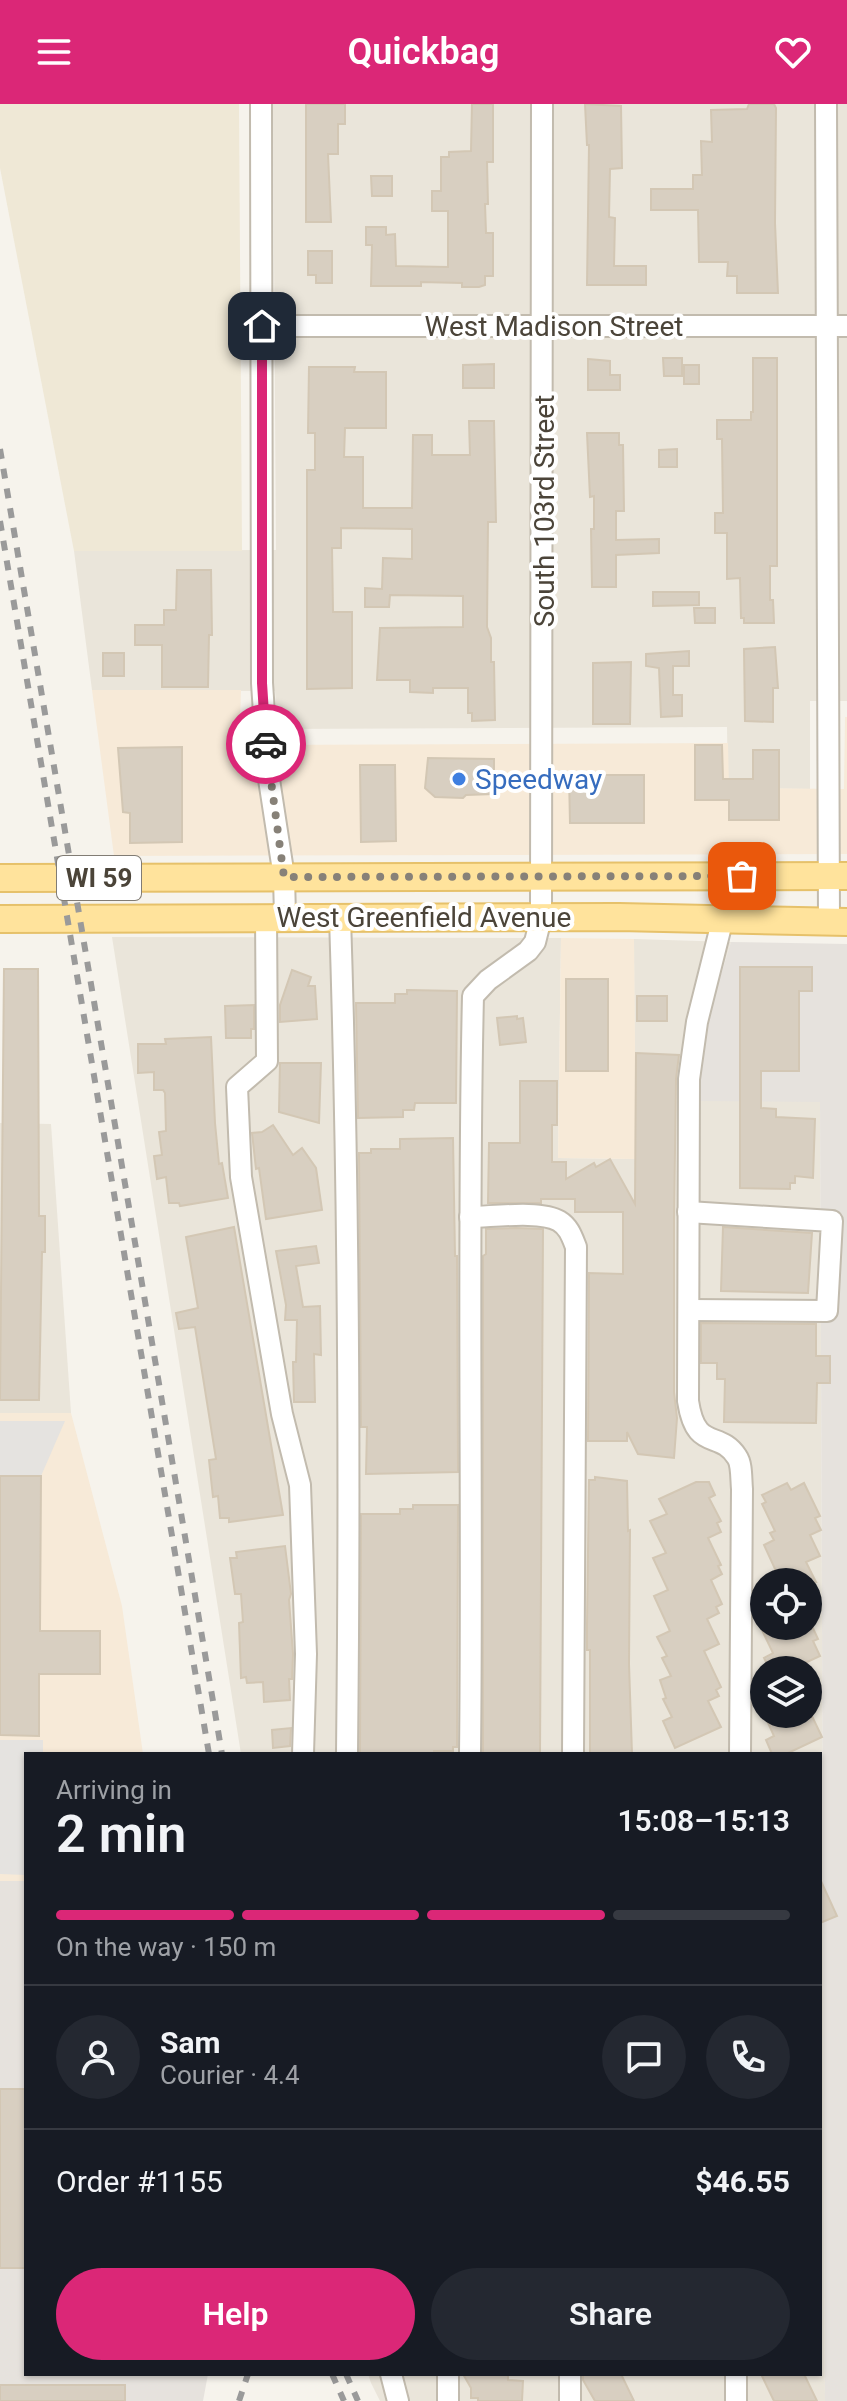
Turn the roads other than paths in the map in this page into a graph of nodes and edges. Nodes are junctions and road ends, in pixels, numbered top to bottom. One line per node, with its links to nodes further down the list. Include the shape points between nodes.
1 (261, 104): 4 (street)
2 (542, 104): 5 (street, South 103rd Street)
3 (826, 104): 6 (street)
4 (262, 326): 5 (street, West Madison Street); 9 (street, via 262,683 268,773)
5 (544, 326): 6 (street, West Madison Street); 7 (street, South 103rd Street)
6 (837, 326): 8 (street)
7 (542, 876): 8 (main road, West Greenfield Avenue / WI 59); 9 (main road, West Greenfield Avenue / WI 59); 13 (street, South 103rd Street)
8 (838, 876): 16 (street)
9 (284, 877): 10 (main road, West Greenfield Avenue / WI 59); 11 (street)
10 (0, 878)
11 (275, 916): 12 (main road, West Greenfield Avenue / WI 59); 15 (main road, West Greenfield Avenue / WI 59); 20 (street, via 267,1061 237,1087 241,1177 282,1414 300,1485 306,1654)
12 (340, 917): 13 (main road, West Greenfield Avenue / WI 59); 21 (street, via 347,1193)
13 (541, 918): 14 (main road, West Greenfield Avenue / WI 59); 18 (street, via 528,951 473,996)
14 (723, 918): 16 (main road, West Greenfield Avenue / WI 59); 17 (street, via 689,1079)
15 (0, 919)
16 (838, 922)
17 (688, 1212): 19 (street); 19 (street, via 832,1221 827,1311)
18 (470, 1217): 22 (street); 23 (street, via 544,1216 571,1232 576,1247)
19 (689, 1310): 24 (street, via 691,1418 697,1430 739,1458)
20 (303, 1752)
21 (347, 1752)
22 (470, 1752)
23 (573, 1752)
24 (740, 1752)
25 (392, 2376): 29 (street)
26 (448, 2376): 30 (street)
27 (570, 2376): 31 (street)
28 (736, 2376): 32 (street)
29 (398, 2401)
30 (448, 2401)
31 (570, 2401)
32 (736, 2401)

